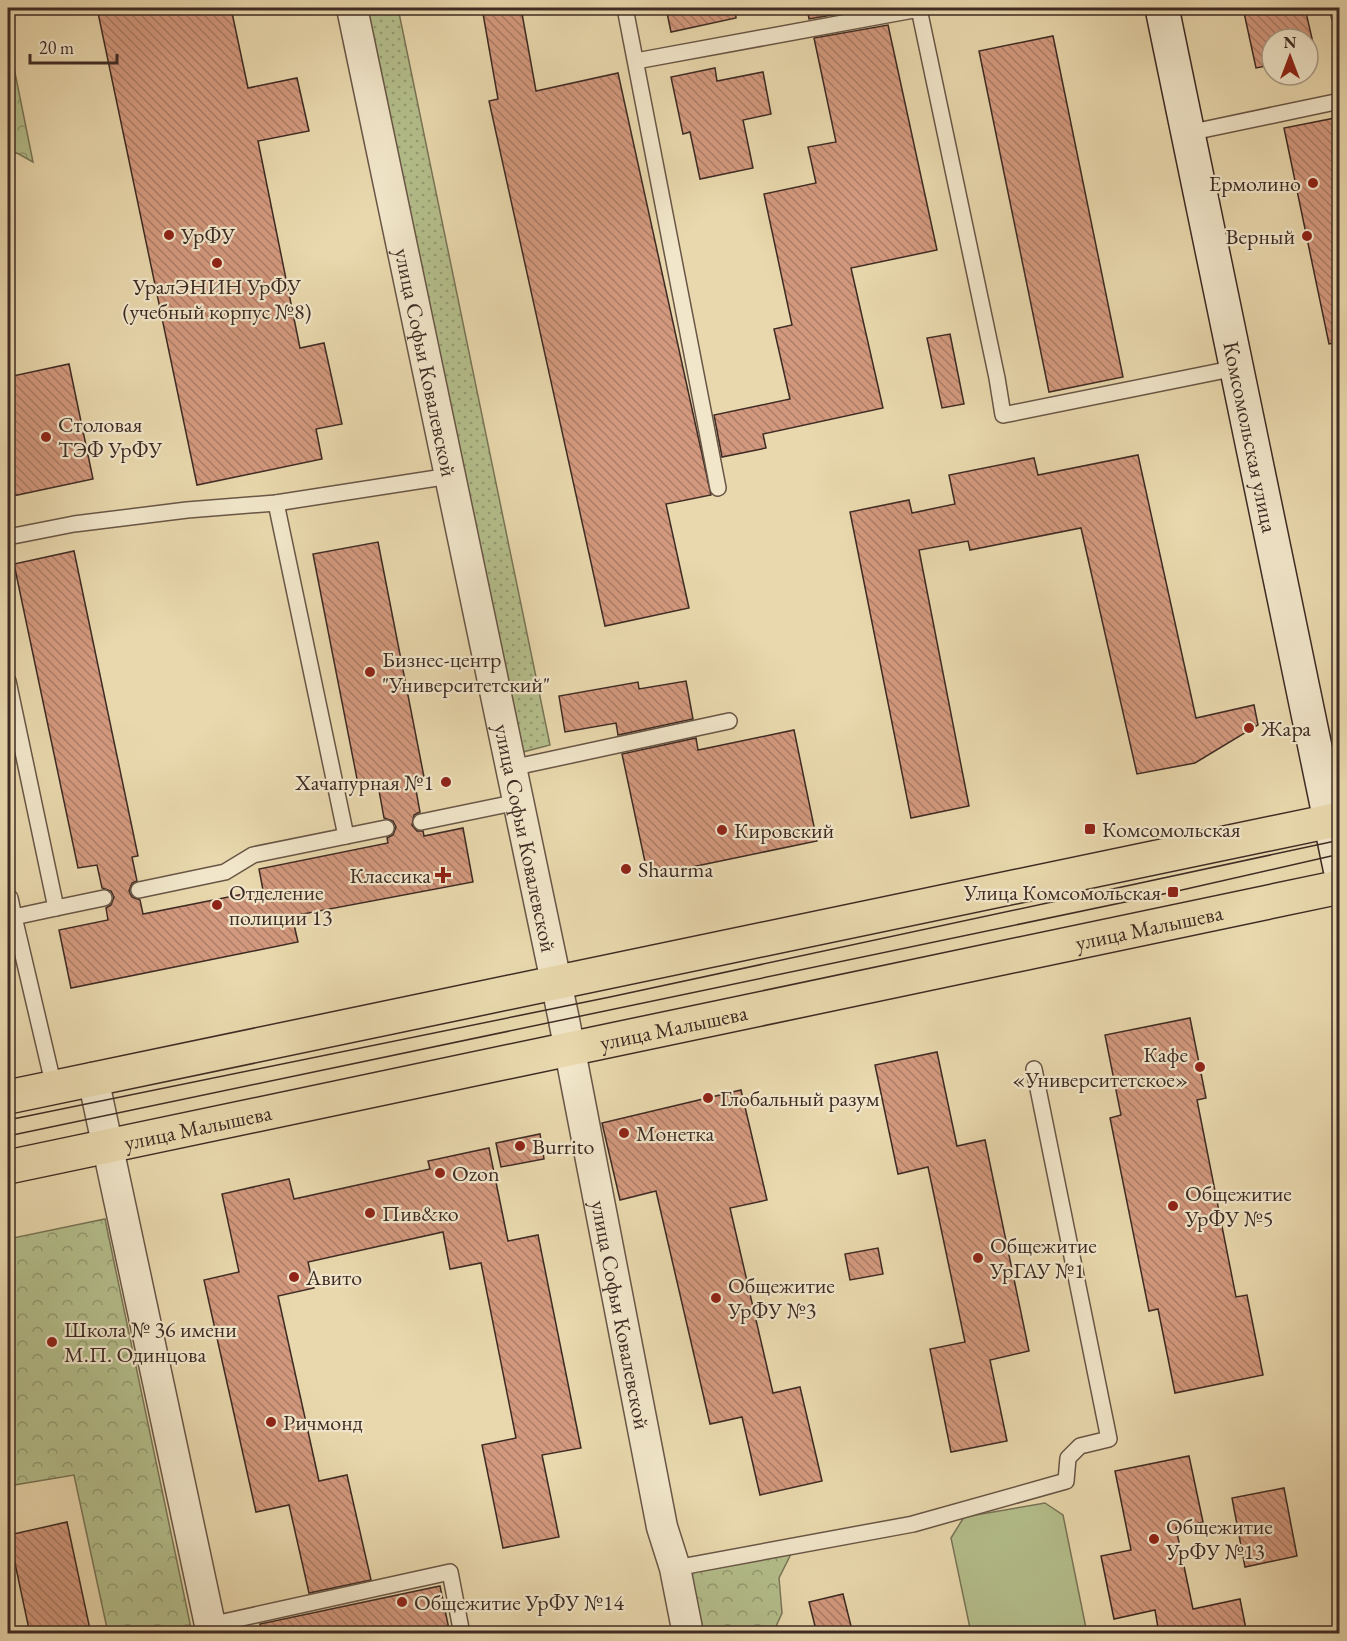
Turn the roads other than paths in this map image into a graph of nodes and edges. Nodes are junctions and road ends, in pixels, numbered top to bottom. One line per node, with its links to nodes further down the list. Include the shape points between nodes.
1 (352, 8): 10 (street, улица Софьи Ковалевской)
2 (625, 8): 6 (lane)
3 (1162, 8): 8 (main road, Комсомольская улица)
4 (1337, 8): 5 (lane)
5 (1340, 18)
6 (636, 61): 9 (lane, via 919,9 1003,415); 11 (lane)
7 (1340, 101): 8 (lane)
8 (1188, 133): 9 (main road, Комсомольская улица)
9 (1236, 368): 18 (main road, Комсомольская улица)
10 (450, 476): 12 (lane); 16 (street, улица Софьи Ковалевской)
11 (718, 488)
12 (276, 502): 13 (lane, via 74,524); 21 (lane)
13 (8, 537)
14 (8, 681): 27 (lane)
15 (729, 721): 16 (lane)
16 (511, 768): 17 (street, улица Софьи Ковалевской)
17 (518, 802): 19 (lane); 29 (street, улица Софьи Ковалевской)
18 (1334, 820): 22 (main road, Комсомольская улица); 29 (main road)
19 (422, 822)
20 (386, 828): 21 (lane)
21 (346, 836): 24 (lane, via 253,855 225,872)
22 (1340, 867)
23 (1340, 887): 30 (main road, улица Малышева)
24 (139, 890)
25 (8, 898): 28 (lane)
26 (104, 898): 27 (lane)
27 (56, 908): 28 (lane)
28 (14, 917): 33 (lane)
29 (556, 983): 30 (street, улица Софьи Ковалевской); 32 (main road)
30 (569, 1047): 35 (main road, улица Малышева); 37 (street, улица Софьи Ковалевской, via 662,1527)
31 (1034, 1070): 37 (lane, via 1109,1439 1080,1446 1068,1458 1066,1481 913,1524)
32 (93, 1078): 33 (main road); 35 (street)
33 (54, 1087): 34 (main road)
34 (8, 1097)
35 (108, 1146): 36 (main road, улица Малышева); 38 (street)
36 (8, 1167)
37 (675, 1568): 40 (street, улица Софьи Ковалевской)
38 (211, 1629): 39 (lane, via 450,1572)
39 (462, 1634)
40 (688, 1634)

